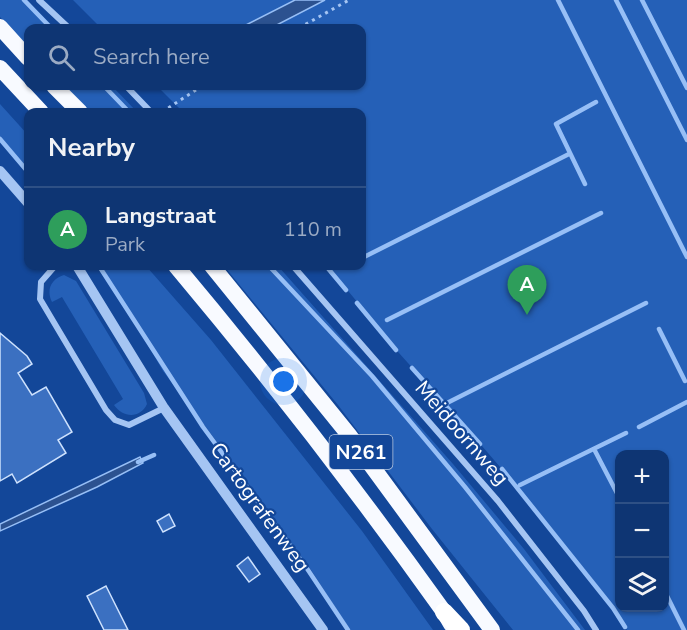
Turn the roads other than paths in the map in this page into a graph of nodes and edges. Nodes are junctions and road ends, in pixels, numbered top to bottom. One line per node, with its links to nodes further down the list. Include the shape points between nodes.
1 (39, 0): 2 (street)
2 (65, 24)
3 (0, 27): 4 (highway)
4 (24, 54)
5 (0, 68): 8 (highway)
6 (58, 90): 9 (highway)
7 (130, 90): 10 (street)
8 (37, 108)
9 (76, 108)
10 (147, 108)
11 (0, 171): 12 (street)
12 (24, 199)
13 (52, 270): 18 (street, via 41,282 40,299 106,410 115,420 129,425)
14 (79, 270): 18 (street, Cartografenweg)
15 (179, 270): 19 (highway, N261, via 317,438)
16 (215, 270): 23 (highway, N261, via 349,435)
17 (296, 270): 24 (street, Meidoornweg, via 498,501)
18 (164, 408): 20 (street, Cartografenweg)
19 (444, 612): 21 (highway, N261); 22 (highway, N261)
20 (323, 630)
21 (454, 630)
22 (461, 630)
23 (492, 630)
24 (596, 630)

